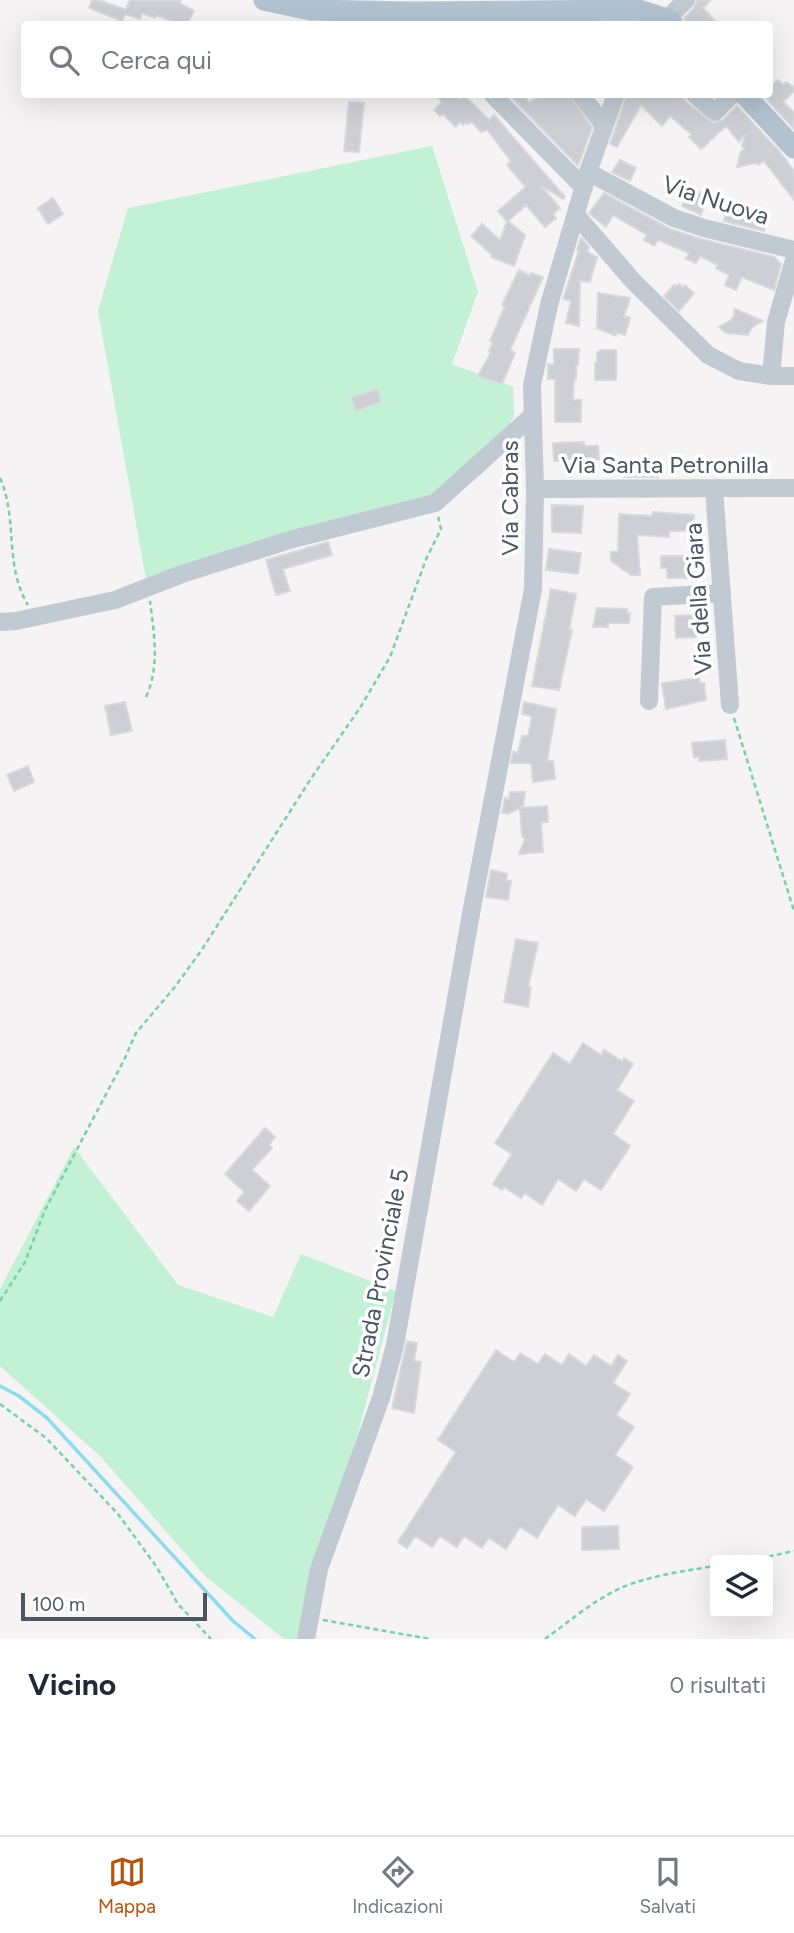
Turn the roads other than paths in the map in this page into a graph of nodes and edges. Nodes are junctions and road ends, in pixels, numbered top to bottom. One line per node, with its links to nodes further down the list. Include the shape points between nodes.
1 (264, 0): 4 (main road, via 310,10)
2 (640, 5): 5 (main road); 6 (main road)
3 (544, 11): 4 (main road); 5 (main road)
4 (415, 12)
5 (615, 17)
6 (674, 17)
7 (496, 98): 15 (street, Via Nuova)
8 (584, 98): 13 (street)
9 (614, 98): 13 (street, Via Cabras)
10 (699, 98): 11 (street, via 715,112)
11 (729, 98)
12 (748, 98): 14 (main road)
13 (604, 126): 15 (street, Via Cabras)
14 (794, 148)
15 (586, 180): 16 (street, Via Cabras); 17 (street, Via Nuova, via 674,218)
16 (576, 215): 19 (street, via 634,282 708,355 739,371); 21 (street, Via Cabras, via 539,349 532,385)
17 (794, 250)
18 (794, 260): 19 (street, via 776,322)
19 (771, 376): 20 (street)
20 (794, 376)
21 (533, 415): 23 (street, Via Cabras); 26 (street, via 435,503 293,539 115,600)
22 (794, 488): 24 (street, Via Santa Petronilla)
23 (536, 489): 24 (street, Via Santa Petronilla); 29 (street, Via Cabras, via 533,589)
24 (714, 489): 25 (street, Via della Giara)
25 (722, 593): 27 (street, via 653,597); 28 (street, Via della Giara)
26 (0, 622)
27 (649, 701)
28 (730, 705)
29 (472, 908): 30 (street, Strada Provinciale 5, via 395,1345 381,1398 326,1546)
30 (306, 1639)

